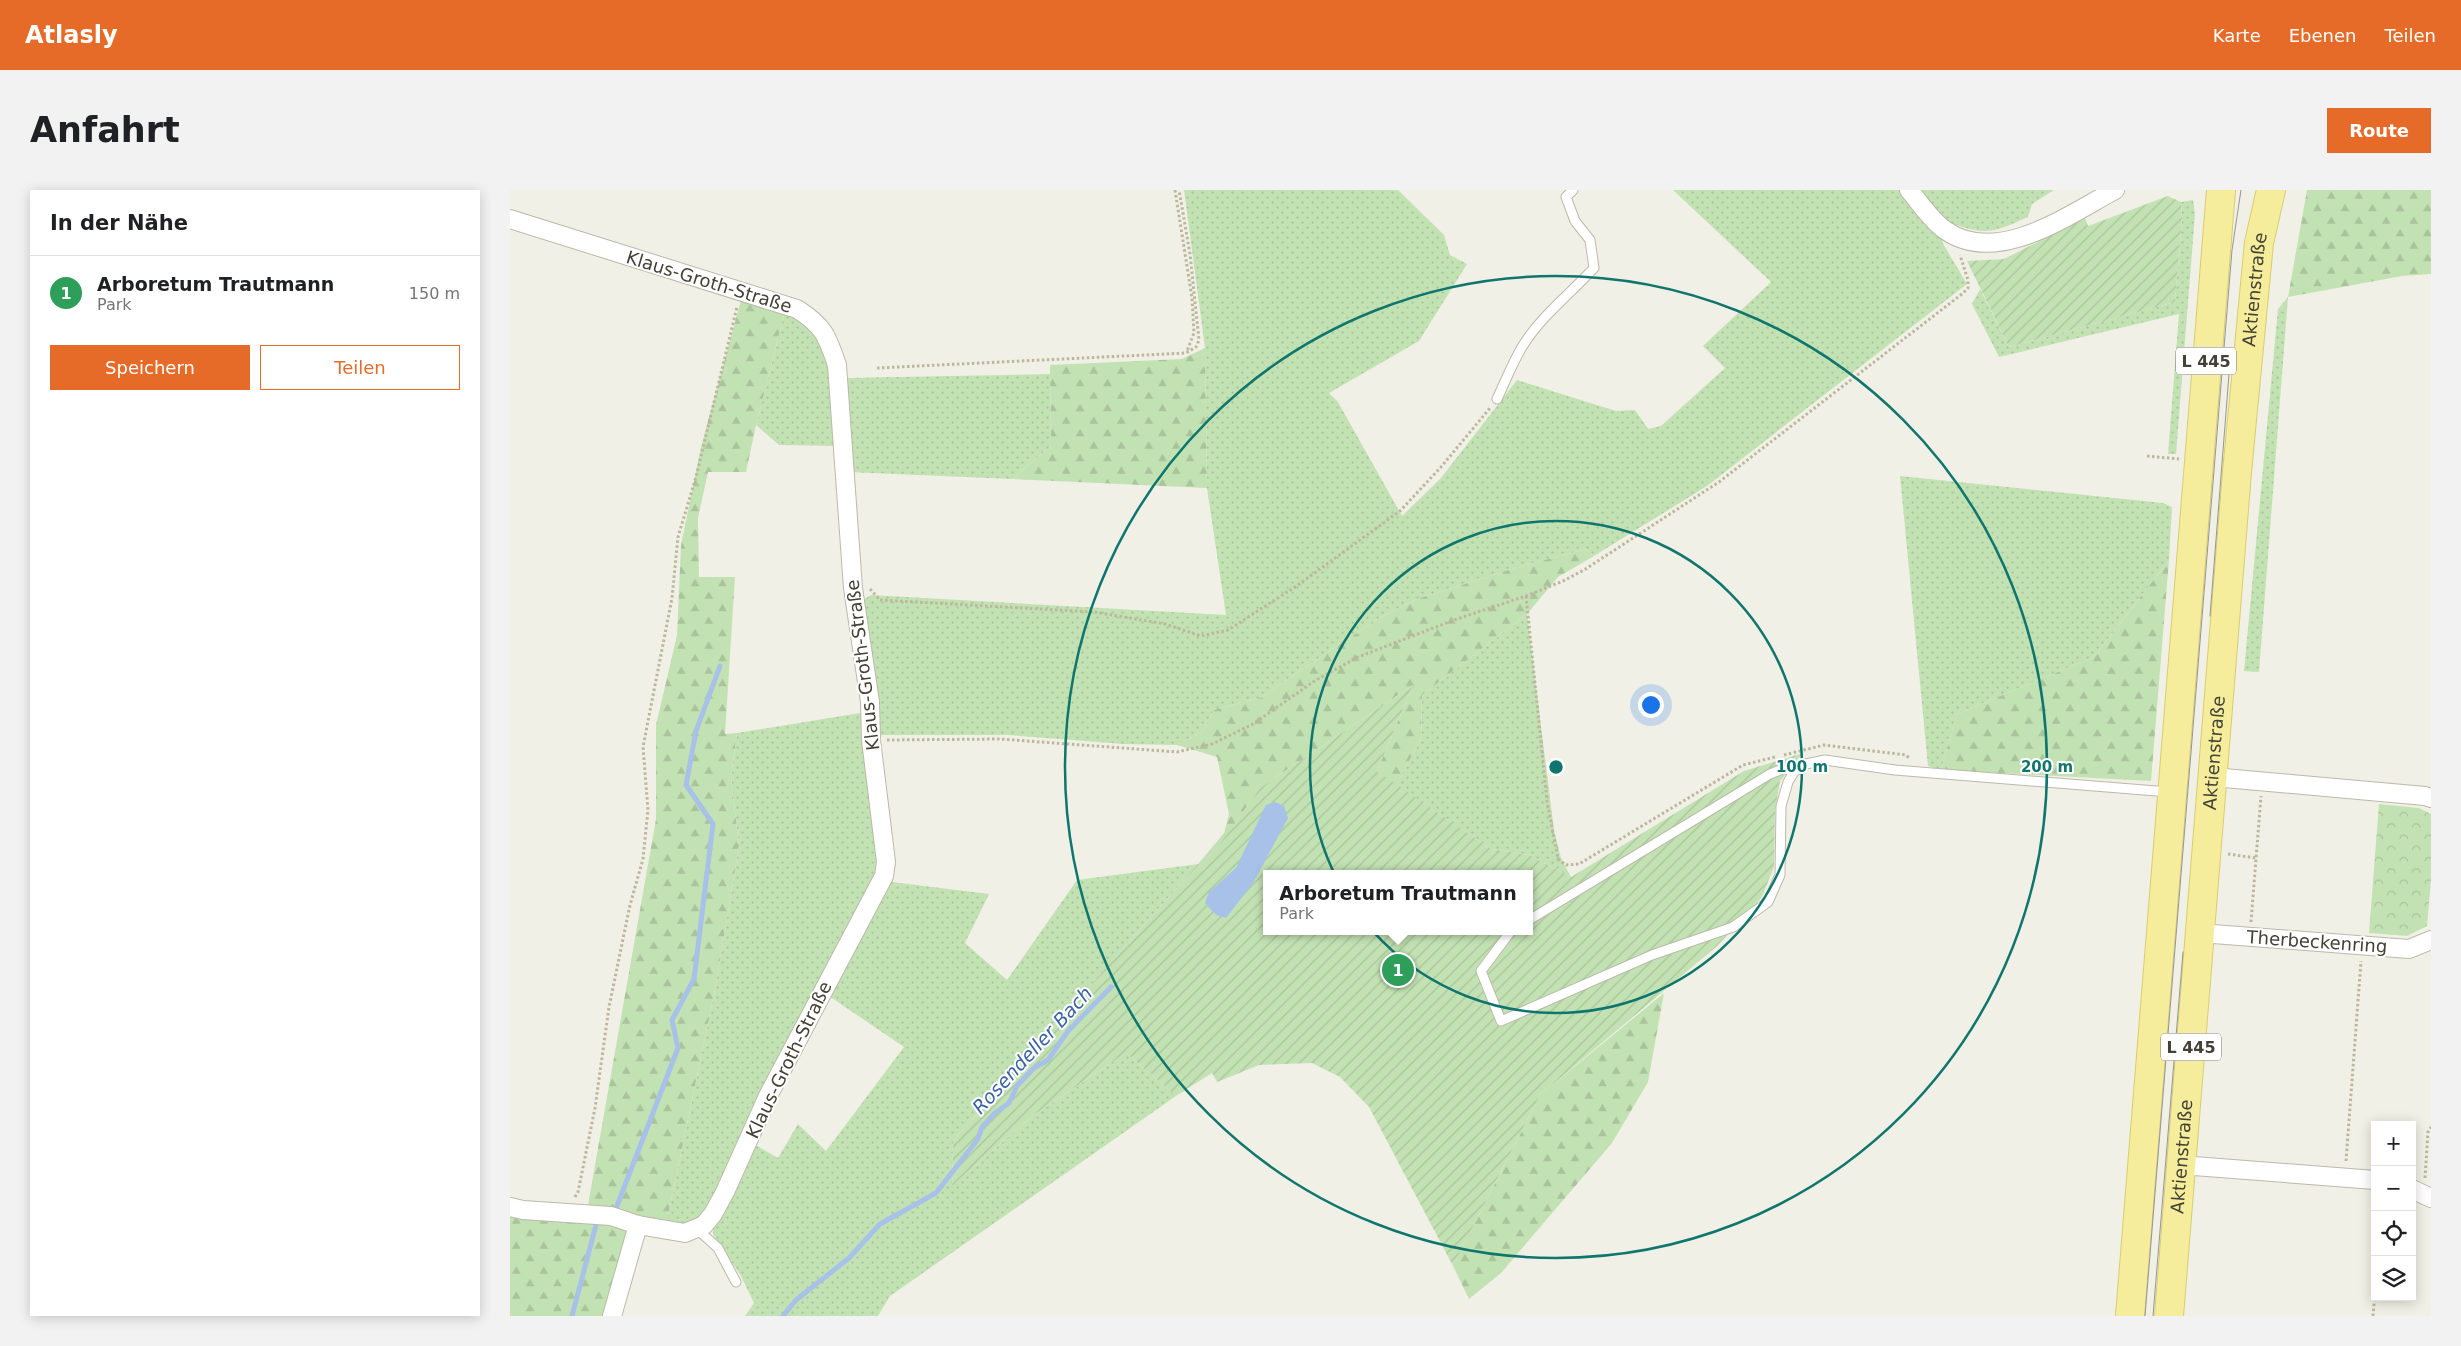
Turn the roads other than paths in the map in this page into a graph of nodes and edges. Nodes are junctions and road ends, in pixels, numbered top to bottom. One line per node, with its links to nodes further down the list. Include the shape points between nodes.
1 (1573, 190): 7 (lane, via 1566,197 1575,221 1590,240 1594,268 1554,306 1522,347)
2 (1909, 190): 3 (street, via 1934,220 1953,236 1987,243 2021,238)
3 (2115, 190)
4 (2221, 190): 10 (main road, L 445)
5 (2270, 190): 9 (main road, Aktienstraße / L 445, via 2259,243)
6 (510, 220): 20 (street, Klaus-Groth-Straße, via 797,309 812,318 827,335 838,365 853,588 870,702 871,740 886,862 884,876 768,1096 725,1192 713,1214)
7 (1497, 399)
8 (1794, 772): 10 (lane, via 1806,764 1825,760 1925,772); 12 (lane, via 1785,768 1770,774); 14 (lane, via 1781,806 1780,875 1768,902 1733,927 1652,955 1502,1021 1481,971)
9 (2213, 777): 11 (street); 13 (main road, Aktienstraße / L 445)
10 (2172, 792): 23 (main road, L 445)
11 (2431, 798)
12 (1533, 918)
13 (2200, 933): 15 (street, Therbeckenring, via 2409,949); 16 (main road, Aktienstraße / L 445)
14 (1509, 935)
15 (2431, 940)
16 (2181, 1165): 17 (street); 24 (main road, Aktienstraße / L 445)
17 (2371, 1180)
18 (510, 1207): 19 (street, via 611,1216)
19 (638, 1225): 20 (street, via 685,1233); 22 (street)
20 (698, 1230): 21 (lane, via 718,1248)
21 (736, 1282)
22 (612, 1316)
23 (2130, 1316)
24 (2168, 1316)

